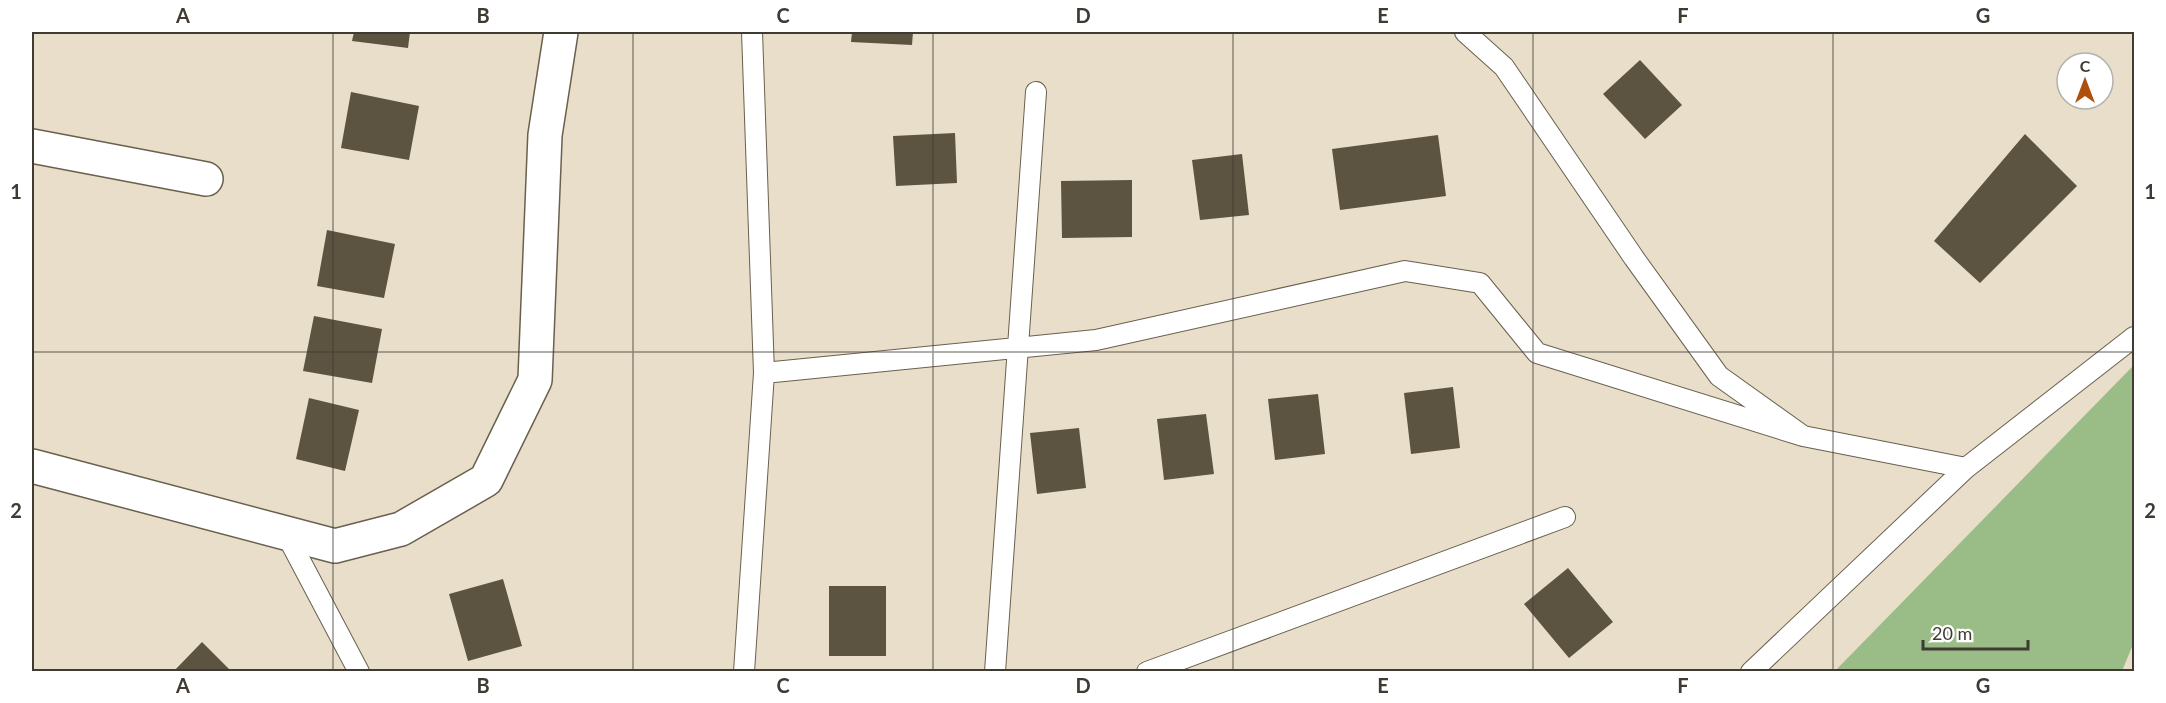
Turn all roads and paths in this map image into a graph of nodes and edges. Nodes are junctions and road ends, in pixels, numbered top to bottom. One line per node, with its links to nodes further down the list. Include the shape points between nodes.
1 (561, 32): 14 (street, via 545,135 535,380 486,480 401,529 335,546)
2 (752, 32): 9 (lane)
3 (1465, 32): 10 (lane, via 1504,67 1719,376)
4 (1036, 92): 8 (lane)
5 (32, 146): 6 (street)
6 (206, 179)
7 (2134, 337): 12 (lane)
8 (1017, 348): 9 (lane); 10 (lane, via 1096,340 1405,271 1480,283 1537,353); 17 (lane)
9 (764, 373): 16 (lane)
10 (1803, 436): 12 (lane)
11 (32, 466): 14 (street)
12 (1966, 468): 19 (lane)
13 (1564, 517): 18 (lane)
14 (285, 532): 15 (lane)
15 (359, 672)
16 (744, 672)
17 (995, 672)
18 (1147, 672)
19 (1751, 672)

